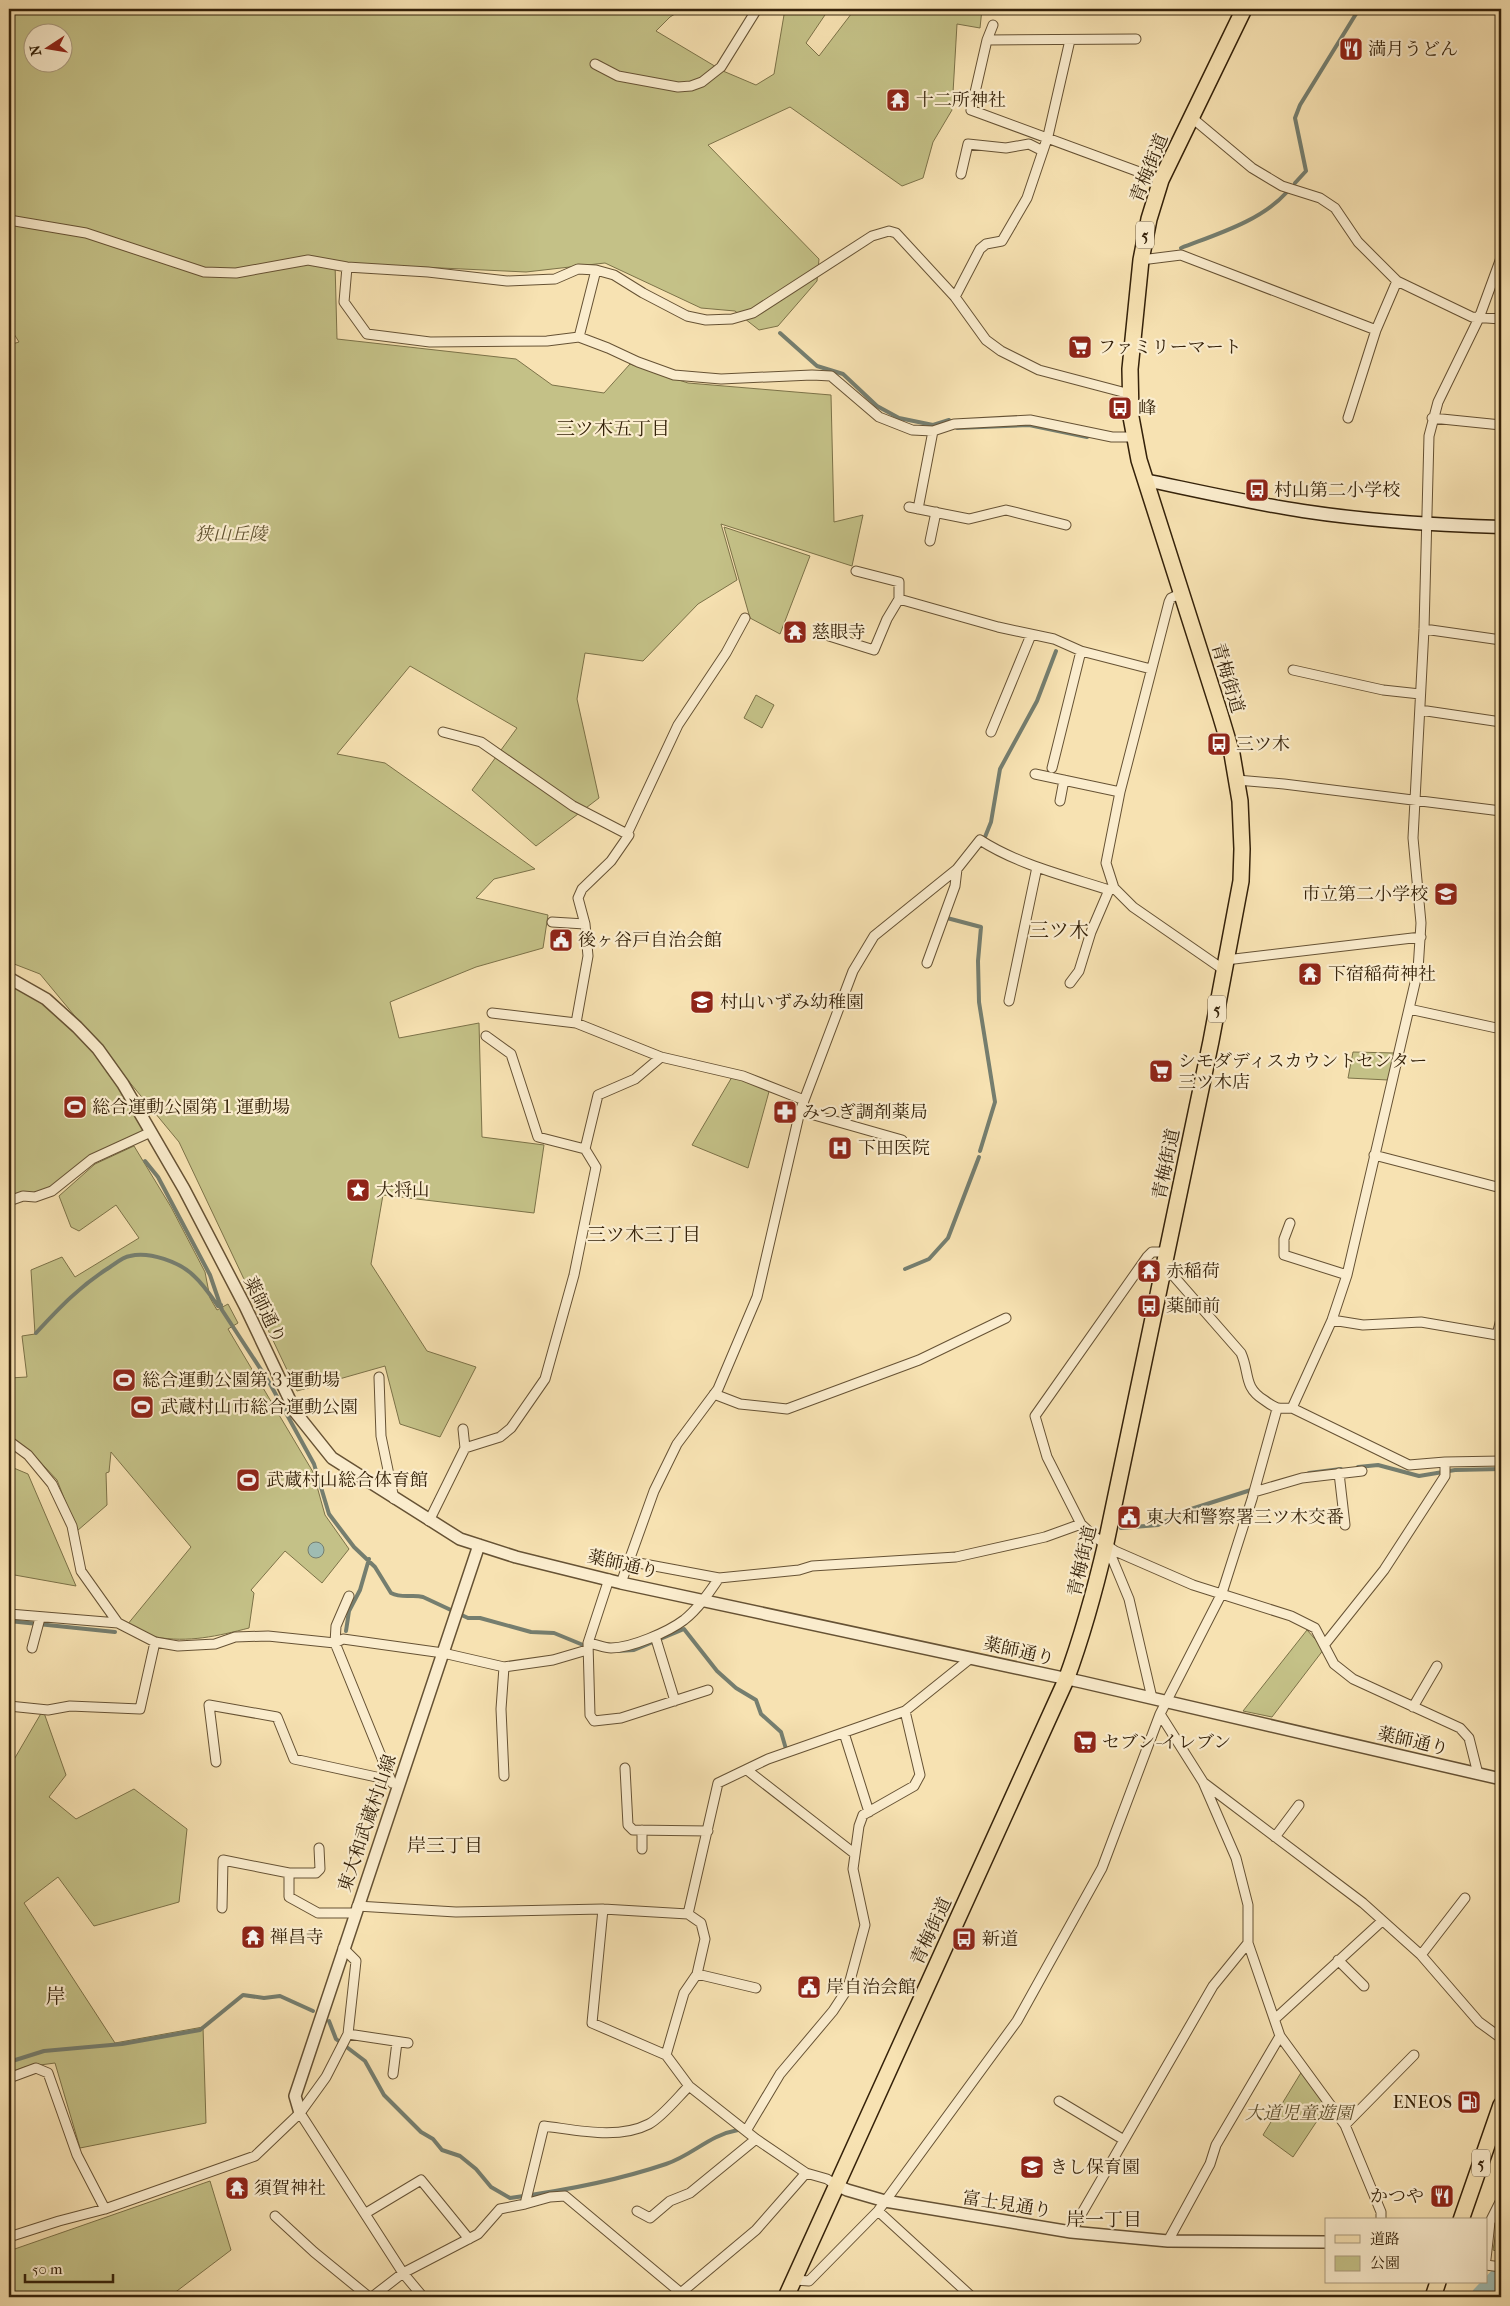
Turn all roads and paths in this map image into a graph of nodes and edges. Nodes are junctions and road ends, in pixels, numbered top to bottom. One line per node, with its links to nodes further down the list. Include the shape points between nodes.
1 (757, 9): 7 (street, via 730,55 702,82 678,87 618,76)
2 (1244, 9): 8 (main road, 青梅街道 / 5)
3 (993, 25): 5 (street)
4 (1136, 39): 6 (street)
5 (987, 40): 6 (street); 9 (street, via 971,110)
6 (1070, 40): 9 (street)
7 (595, 64)
8 (1191, 117): 12 (main road, 青梅街道 / 5); 18 (street, via 1259,172 1282,186 1320,198 1335,208 1358,242)
9 (1048, 136): 10 (street); 12 (street)
10 (1043, 152): 11 (street, via 1029,144 1006,148 968,144); 19 (street, via 1028,198 1002,241 986,244 980,249)
11 (961, 174)
12 (1161, 180): 15 (main road, 青梅街道 / 5)
13 (9, 220): 16 (street, via 86,233 204,272 236,273 308,260)
14 (1501, 258): 20 (street)
15 (1141, 260): 22 (street, via 1181,255); 24 (main road, 青梅街道 / 5)
16 (347, 267): 17 (street, via 507,281 555,279 578,270); 23 (street, via 344,302 368,334 430,342 547,341)
17 (596, 270): 19 (street, via 614,274 687,316 706,320 732,319 753,313 872,236 889,231 896,233); 23 (street)
18 (1397, 281): 20 (street); 22 (street)
19 (955, 297): 24 (street, via 986,340 1001,351 1039,370)
20 (1479, 318): 21 (street); 26 (street)
21 (1501, 319)
22 (1376, 330): 25 (street)
23 (580, 337): 28 (street, via 674,375 721,378 831,376 879,418 912,430)
24 (1130, 394): 29 (main road, 青梅街道 / 5)
25 (1348, 418)
26 (1432, 418): 27 (street); 32 (street)
27 (1501, 425)
28 (933, 431): 29 (street, via 954,424 1030,420 1112,437); 31 (street, via 913,508)
29 (1134, 437): 30 (main road, 青梅街道 / 5)
30 (1145, 480): 32 (main road, via 1303,511); 37 (main road, 青梅街道 / 5)
31 (936, 512): 33 (street, via 969,519 1006,510); 35 (street)
32 (1425, 524): 34 (main road); 40 (street)
33 (1066, 525)
34 (1501, 527)
35 (930, 541)
36 (856, 571): 38 (street, via 899,582)
37 (1182, 593): 45 (street, via 1169,602); 55 (main road, 青梅街道 / 5)
38 (899, 599): 41 (street); 42 (street, via 874,650)
39 (745, 618): 60 (street, via 678,725)
40 (1424, 629): 43 (street); 47 (street)
41 (1031, 635): 44 (street, via 1054,639); 51 (street)
42 (829, 636)
43 (1501, 640)
44 (1081, 650): 45 (street); 52 (street)
45 (1151, 669): 56 (street)
46 (1293, 670): 47 (street, via 1383,690)
47 (1420, 694): 48 (street)
48 (1420, 710): 49 (street); 57 (street)
49 (1501, 722)
50 (444, 732): 60 (street, via 481,742 573,806)
51 (990, 732)
52 (1052, 768)
53 (1035, 774): 54 (street)
54 (1064, 780): 56 (street); 58 (street)
55 (1237, 780): 57 (street); 68 (main road, 青梅街道 / 5, via 1242,865)
56 (1120, 792): 63 (street, via 1106,863)
57 (1414, 800): 59 (street); 66 (street, via 1413,848)
58 (1060, 801)
59 (1501, 811)
60 (626, 834): 65 (street, via 629,835 611,861 582,889 578,898)
61 (1037, 867): 62 (street, via 995,850 980,840); 63 (street); 71 (street)
62 (957, 869): 67 (street, via 955,886); 78 (street, via 874,936 852,970)
63 (1111, 889): 68 (street, via 1133,907); 70 (street, via 1091,932 1079,970)
64 (552, 922): 65 (street)
65 (585, 924): 74 (street, via 588,956)
66 (1421, 937): 68 (street); 72 (street)
67 (927, 963)
68 (1225, 965): 87 (main road, 青梅街道 / 5)
69 (9, 978): 80 (street, 薬師通り, via 46,999 98,1049)
70 (1070, 983)
71 (1009, 1000)
72 (1409, 1009): 75 (street); 83 (street)
73 (492, 1013): 74 (street)
74 (576, 1023): 77 (street)
75 (1501, 1029)
76 (486, 1036): 82 (street, via 511,1054 538,1137)
77 (660, 1057): 78 (street, via 743,1076); 82 (street, via 635,1079 598,1095)
78 (804, 1100): 79 (street)
79 (800, 1111): 81 (street); 94 (street, via 758,1297)
80 (151, 1132): 85 (street, via 92,1159 52,1190 35,1197 23,1196); 105 (street, 薬師通り, via 245,1306 296,1414 332,1458)
81 (902, 1140)
82 (585, 1148): 99 (street, via 596,1168 574,1275 545,1380 511,1428 500,1437)
83 (1374, 1155): 84 (street); 88 (street)
84 (1501, 1188)
85 (9, 1201)
86 (1290, 1223): 88 (street, via 1284,1239 1284,1254)
87 (1165, 1258): 96 (street, via 1241,1353 1254,1394); 107 (street, via 1152,1252 1147,1257 1035,1416 1047,1457); 109 (main road, 青梅街道 / 5)
88 (1346, 1275): 91 (street)
89 (1006, 1318): 94 (street, via 926,1357 787,1409 740,1404)
90 (1501, 1318): 92 (street)
91 (1332, 1320): 92 (street, via 1363,1325 1421,1322); 95 (street)
92 (1499, 1335)
93 (379, 1377): 105 (street, via 381,1436)
94 (714, 1394): 111 (street, via 677,1444 654,1491)
95 (1292, 1408): 96 (street); 101 (street, via 1409,1465)
96 (1277, 1409): 104 (street)
97 (463, 1429): 99 (street)
98 (9, 1441): 120 (street, via 28,1455 52,1484 72,1526 81,1571)
99 (465, 1448): 106 (street)
100 (1501, 1461): 101 (street)
101 (1445, 1462): 124 (street, via 1445,1476 1384,1570)
102 (1362, 1471): 103 (street)
103 (1339, 1473): 104 (street); 108 (street)
104 (1255, 1489): 115 (street)
105 (394, 1499): 106 (street, 薬師通り)
106 (428, 1521): 110 (street, 薬師通り, via 460,1539)
107 (1081, 1524): 109 (street); 112 (street, via 1044,1537 956,1557 812,1566)
108 (1345, 1525)
109 (1106, 1543): 115 (street, via 1115,1551); 131 (main road, 青梅街道 / 5, via 1091,1607); 133 (street, via 1130,1599)
110 (480, 1545): 113 (street, 薬師通り, via 516,1558); 127 (street, 東大和武蔵村山線)
111 (628, 1561): 112 (street); 114 (street)
112 (719, 1578): 117 (street)
113 (609, 1579): 114 (street, 薬師通り); 125 (street)
114 (621, 1582): 117 (street, 薬師通り)
115 (1222, 1594): 124 (street, via 1291,1616 1314,1628); 135 (street)
116 (349, 1596): 123 (street, via 336,1626)
117 (704, 1600): 121 (street, via 683,1620); 128 (street, 薬師通り)
118 (9, 1614): 119 (street)
119 (39, 1622): 120 (street); 126 (street)
120 (118, 1623): 122 (street)
121 (655, 1636): 125 (street, via 636,1644 610,1648); 134 (street)
122 (155, 1642): 123 (street, via 178,1646 215,1644 235,1637 268,1636); 136 (street, via 140,1709 70,1706 48,1710)
123 (335, 1642): 127 (street, via 343,1639); 147 (street)
124 (1325, 1644): 137 (street, via 1334,1664 1353,1680)
125 (588, 1646): 130 (street, via 553,1660); 134 (street, via 590,1715 594,1721 621,1718)
126 (32, 1648)
127 (443, 1653): 130 (street); 149 (street, 東大和武蔵村山線)
128 (971, 1658): 131 (street, 薬師通り); 138 (street)
129 (1437, 1666): 137 (street)
130 (504, 1667): 145 (street, via 501,1709)
131 (1066, 1680): 133 (street, 薬師通り); 191 (main road, 青梅街道 / 5)
132 (708, 1690): 134 (street)
133 (1152, 1698): 135 (street, 薬師通り)
134 (675, 1701)
135 (1166, 1702): 139 (street); 144 (street, 薬師通り)
136 (9, 1706)
137 (1413, 1707): 144 (street, via 1460,1728 1469,1738)
138 (905, 1711): 140 (street); 151 (street, via 920,1775 914,1786)
139 (1160, 1714): 148 (street); 194 (street, via 1102,1868 1017,2021)
140 (844, 1733): 143 (street, via 768,1759); 151 (street)
141 (216, 1762): 147 (street, via 209,1705 277,1717 294,1759)
142 (625, 1768): 152 (street, via 628,1824 633,1830)
143 (747, 1770): 153 (street, via 718,1783); 157 (street)
144 (1478, 1774): 146 (street, 薬師通り)
145 (504, 1776)
146 (1501, 1779)
147 (390, 1780): 149 (street)
148 (1204, 1782): 154 (street); 165 (street, via 1236,1858 1248,1904)
149 (396, 1793): 161 (street, 東大和武蔵村山線)
150 (1299, 1804): 154 (street)
151 (869, 1812): 157 (street, via 863,1815 859,1826)
152 (642, 1830): 153 (street); 156 (street)
153 (708, 1831): 163 (street)
154 (1276, 1836): 164 (street)
155 (319, 1848): 158 (street, via 320,1869 316,1873)
156 (642, 1849)
157 (855, 1854): 187 (street, via 853,1869 865,1925 848,1988 834,2011 780,2074)
158 (289, 1873): 160 (street, via 223,1860); 161 (street, via 289,1897 318,1913)
159 (1465, 1898): 167 (street)
160 (222, 1908)
161 (356, 1909): 162 (street, via 456,1912); 166 (street, 東大和武蔵村山線)
162 (603, 1909): 163 (street); 178 (street, via 592,2023)
163 (688, 1914): 169 (street, via 701,1923 704,1930 705,1940)
164 (1382, 1921): 167 (street); 168 (street)
165 (1248, 1943): 172 (street); 189 (street, via 1212,1986)
166 (343, 1948): 175 (street, via 356,1961); 185 (street, 東大和武蔵村山線, via 295,2096)
167 (1421, 1955): 174 (street, via 1479,2022)
168 (1338, 1960): 170 (street); 172 (street)
169 (697, 1974): 171 (street); 178 (street, via 684,1993)
170 (1364, 1986)
171 (756, 1988)
172 (1276, 2018): 173 (street)
173 (1280, 2036): 186 (street); 205 (street, via 1216,2146 1210,2164)
174 (1501, 2038)
175 (344, 2041): 176 (street); 185 (street, via 326,2077)
176 (397, 2042): 177 (street); 180 (street)
177 (408, 2043)
178 (666, 2055): 182 (street)
179 (1414, 2055): 186 (street)
180 (392, 2074)
181 (9, 2078): 195 (street, via 36,2068 48,2073 77,2155)
182 (689, 2086): 187 (street); 192 (street, via 650,2124 634,2129 604,2132 544,2126)
183 (1059, 2101): 189 (street)
184 (1501, 2105): 201 (main road, 5)
185 (300, 2112): 195 (street, via 255,2156); 198 (street)
186 (1345, 2125): 200 (street)
187 (746, 2131): 188 (street)
188 (756, 2139): 190 (street); 196 (street, via 690,2193 670,2201 650,2218)
189 (1124, 2140): 202 (street)
190 (806, 2173): 191 (street); 213 (street, via 756,2230)
191 (836, 2185): 194 (street, 富士見通り); 211 (main road, 青梅街道 / 5)
192 (526, 2198): 204 (street, via 500,2209 478,2234); 213 (street, via 565,2196)
193 (1501, 2200): 207 (street, via 1490,2222)
194 (885, 2201): 197 (street); 202 (street, 富士見通り)
195 (105, 2209): 203 (street)
196 (637, 2211)
197 (878, 2211): 211 (street, via 809,2281); 217 (street)
198 (366, 2213): 204 (street, via 421,2180); 210 (street)
199 (275, 2216): 214 (street)
200 (1381, 2218)
201 (1462, 2218)
202 (1070, 2232): 205 (street, 富士見通り)
203 (9, 2238)
204 (469, 2239): 210 (street)
205 (1168, 2241): 206 (street, 富士見通り)
206 (1325, 2242)
207 (1488, 2249)
208 (1488, 2263): 209 (street)
209 (1501, 2267)
210 (404, 2273): 214 (street); 215 (street)
211 (795, 2280): 216 (main road, 青梅街道 / 5)
212 (1437, 2284): 218 (main road)
213 (679, 2295)
214 (370, 2297)
215 (423, 2297)
216 (786, 2297)
217 (972, 2297)
218 (1433, 2297)

